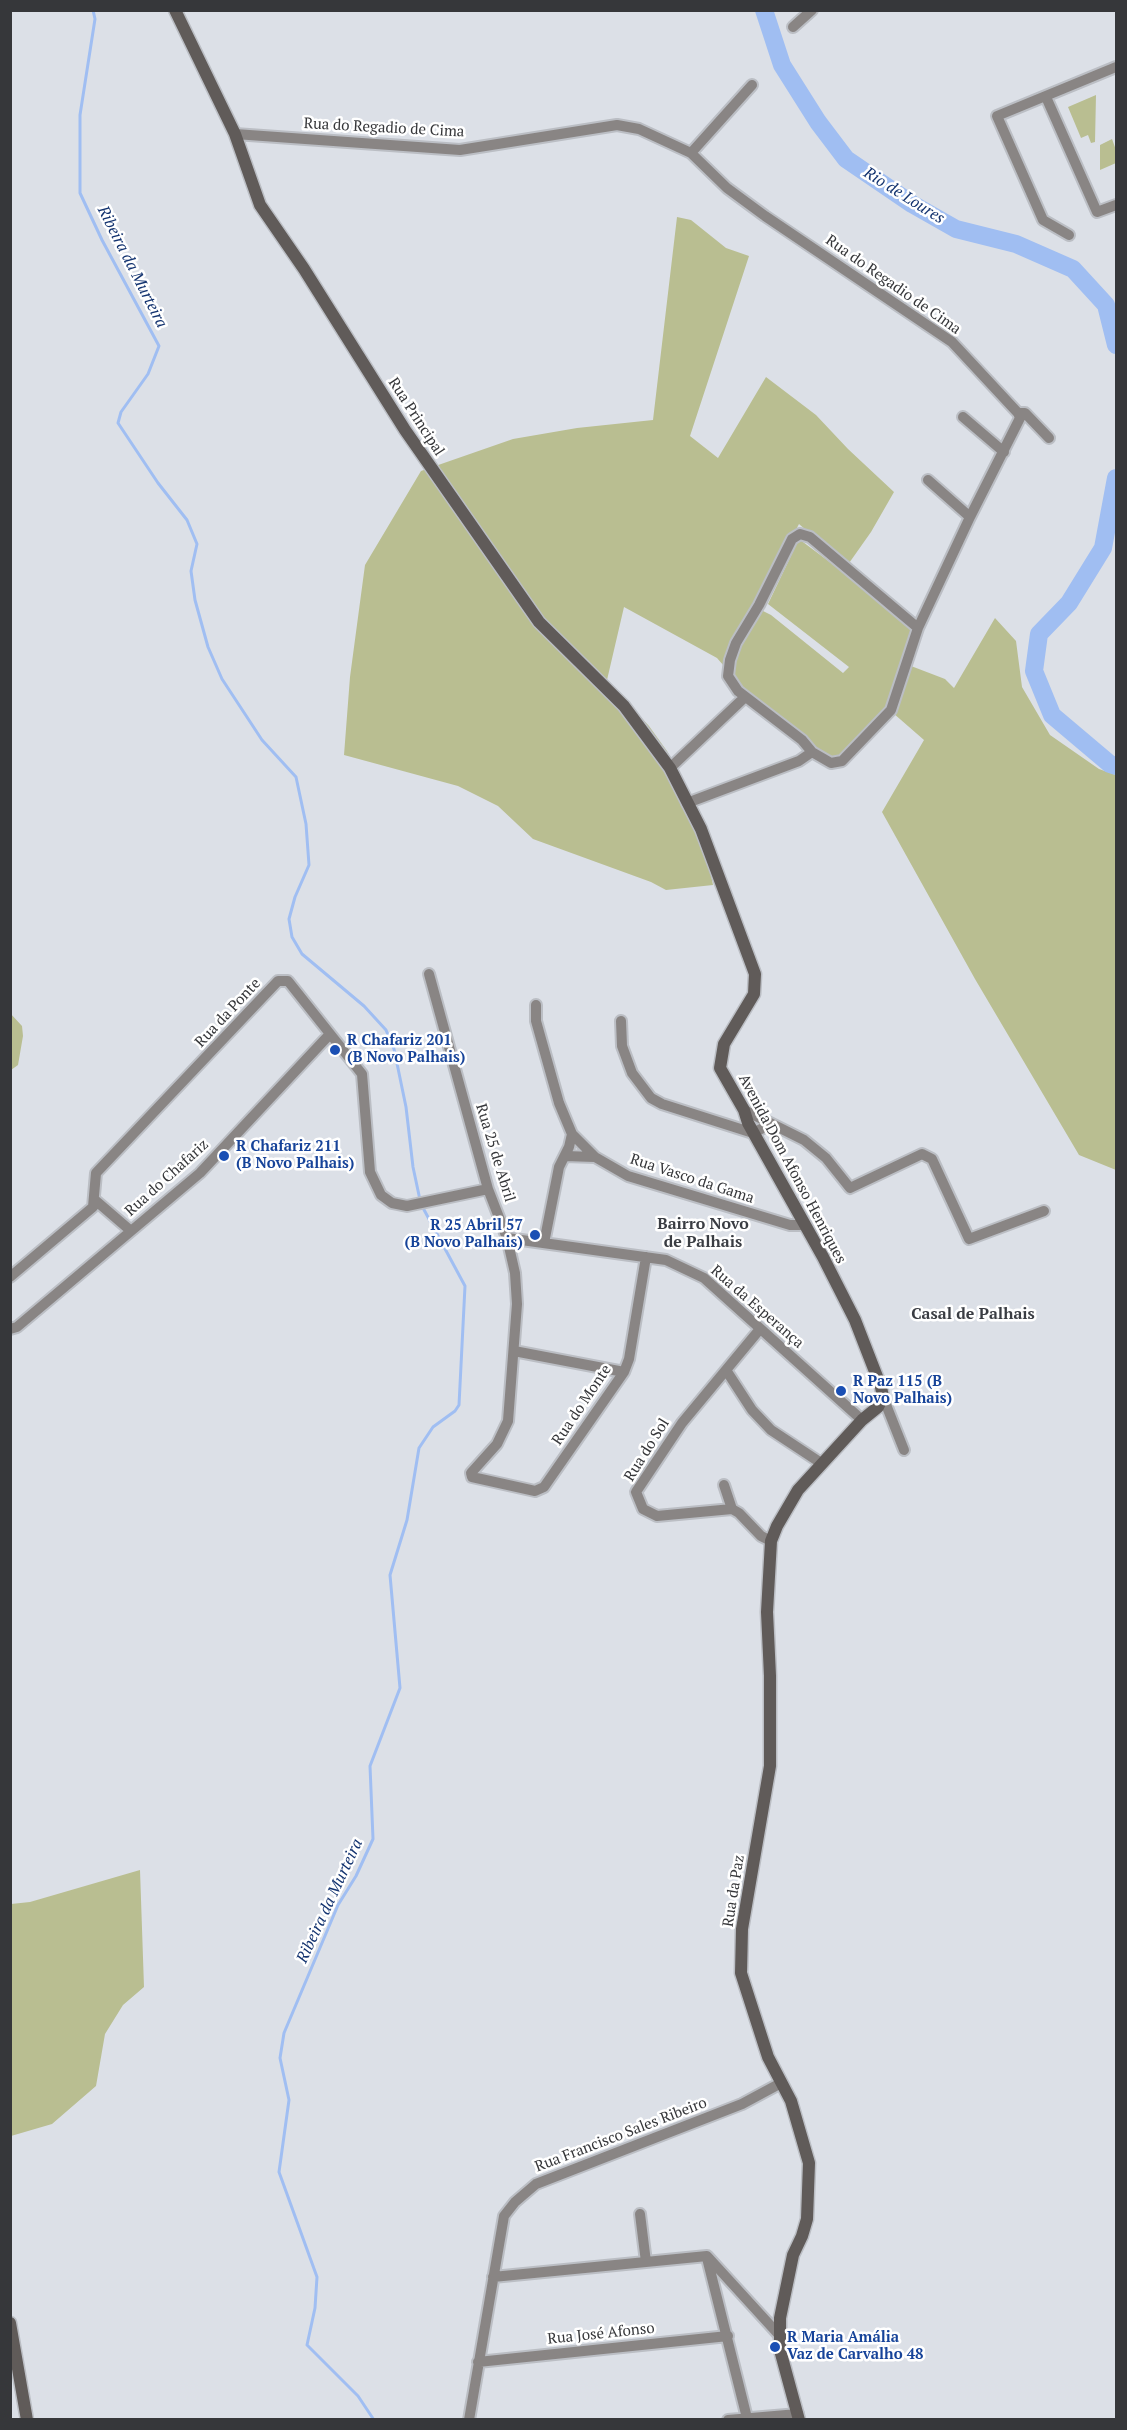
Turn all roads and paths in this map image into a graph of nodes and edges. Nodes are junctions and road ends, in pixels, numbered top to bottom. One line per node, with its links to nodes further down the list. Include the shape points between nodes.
1 (175, 10): 7 (street, Rua Principal)
2 (812, 10): 3 (street)
3 (793, 27)
4 (1116, 67): 6 (street)
5 (752, 85): 8 (street)
6 (1046, 97): 9 (street, via 1097,212); 10 (street, via 997,117 1043,220)
7 (235, 134): 8 (street, Rua do Regadio de Cima, via 460,150 617,125 639,129); 20 (street, Rua Principal, via 260,205 465,518 538,622 624,706)
8 (691, 153): 11 (street, Rua do Regadio de Cima, via 727,188 765,216 952,342)
9 (1116, 205)
10 (1069, 235)
11 (1018, 413): 13 (street, Rua do Regadio de Cima, via 1025,412); 14 (street, via 1020,418)
12 (963, 417): 14 (street)
13 (1049, 438)
14 (1004, 452): 16 (street)
15 (928, 480): 16 (street)
16 (970, 517): 17 (street)
17 (918, 628): 18 (street, via 810,537 800,534 792,539 730,660 728,676); 19 (street, via 891,710 842,761 831,763)
18 (745, 697): 19 (street); 20 (street)
19 (812, 752): 21 (street, via 799,761)
20 (670, 768): 21 (street, Rua Principal)
21 (687, 802): 26 (street, Avenida Dom Afonso Henriques, via 755,974 754,994 724,1044 720,1068)
22 (429, 974): 32 (street, Rua 25 de Abril)
23 (536, 1005): 29 (street, Rua Vasco da Gama, via 536,1021)
24 (621, 1021): 28 (street, via 622,1046 632,1073 651,1098)
25 (330, 1034): 32 (street, Rua da Ponte, via 362,1074 370,1172 381,1195 392,1203 415,1205); 33 (street, Rua da Ponte, via 288,981 278,981 96,1173); 36 (street, Rua do Chafariz, via 200,1173)
26 (744, 1110): 27 (street); 28 (street, Avenida Dom Afonso Henriques)
27 (771, 1124): 28 (street); 34 (street, via 804,1140 826,1158 850,1188 922,1154 932,1159 969,1239)
28 (753, 1133): 35 (street, Avenida Dom Afonso Henriques)
29 (572, 1134): 30 (street); 31 (street, Rua Vasco da Gama)
30 (565, 1156): 31 (street); 38 (street, via 559,1167)
31 (595, 1157): 35 (street, Rua Vasco da Gama, via 628,1176 790,1225)
32 (488, 1189): 37 (street, Rua 25 de Abril)
33 (95, 1200): 36 (street); 40 (street, via 87,1213)
34 (1044, 1211)
35 (805, 1225): 46 (street, Avenida Dom Afonso Henriques, via 855,1320)
36 (131, 1231): 41 (street, Rua do Chafariz)
37 (507, 1238): 38 (street, Rua da Esperança); 43 (street, Rua 25 de Abril, via 517,1304)
38 (544, 1243): 39 (street, Rua da Esperança)
39 (646, 1257): 42 (street, Rua da Esperança, via 666,1260 704,1278); 45 (street, Rua do Monte)
40 (10, 1277)
41 (10, 1329)
42 (760, 1329): 44 (street, Rua do Sol); 47 (street, Rua da Esperança)
43 (514, 1351): 45 (street); 50 (street, Rua 25 de Abril, via 504,1433)
44 (726, 1370): 49 (street, via 752,1410 771,1430); 52 (street, Rua do Sol, via 682,1423 636,1492 643,1509 657,1516)
45 (624, 1372): 50 (street, Rua do Monte, via 540,1490 480,1480)
46 (883, 1397): 47 (street, Rua da Paz, via 878,1407); 48 (street, Avenida Dom Afonso Henriques)
47 (862, 1420): 49 (street, Rua da Paz)
48 (904, 1450)
49 (821, 1463): 53 (street, Rua da Paz, via 798,1490)
50 (471, 1473)
51 (724, 1485): 52 (street)
52 (732, 1509): 53 (street)
53 (771, 1541): 54 (street, Rua da Paz, via 767,1612 770,1766 742,1929 741,1973)
54 (781, 2083): 58 (street, Rua Francisco Sales Ribeiro, via 742,2104 536,2184 504,2216); 61 (street, Rua da Paz, via 809,2163 809,2200 802,2236 789,2271)
55 (640, 2214): 57 (street)
56 (707, 2256): 57 (street); 60 (street); 61 (street)
57 (646, 2262): 58 (street)
58 (493, 2277): 62 (street, Rua Francisco Sales Ribeiro)
59 (10, 2323): 65 (street)
60 (728, 2336): 62 (street, Rua José Afonso); 64 (street)
61 (780, 2336): 63 (street, Rua da Paz, via 780,2350)
62 (478, 2362): 66 (street, Rua Francisco Sales Ribeiro)
63 (798, 2417): 64 (street)
64 (747, 2418): 67 (street)
65 (27, 2420)
66 (469, 2420)
67 (728, 2420)

